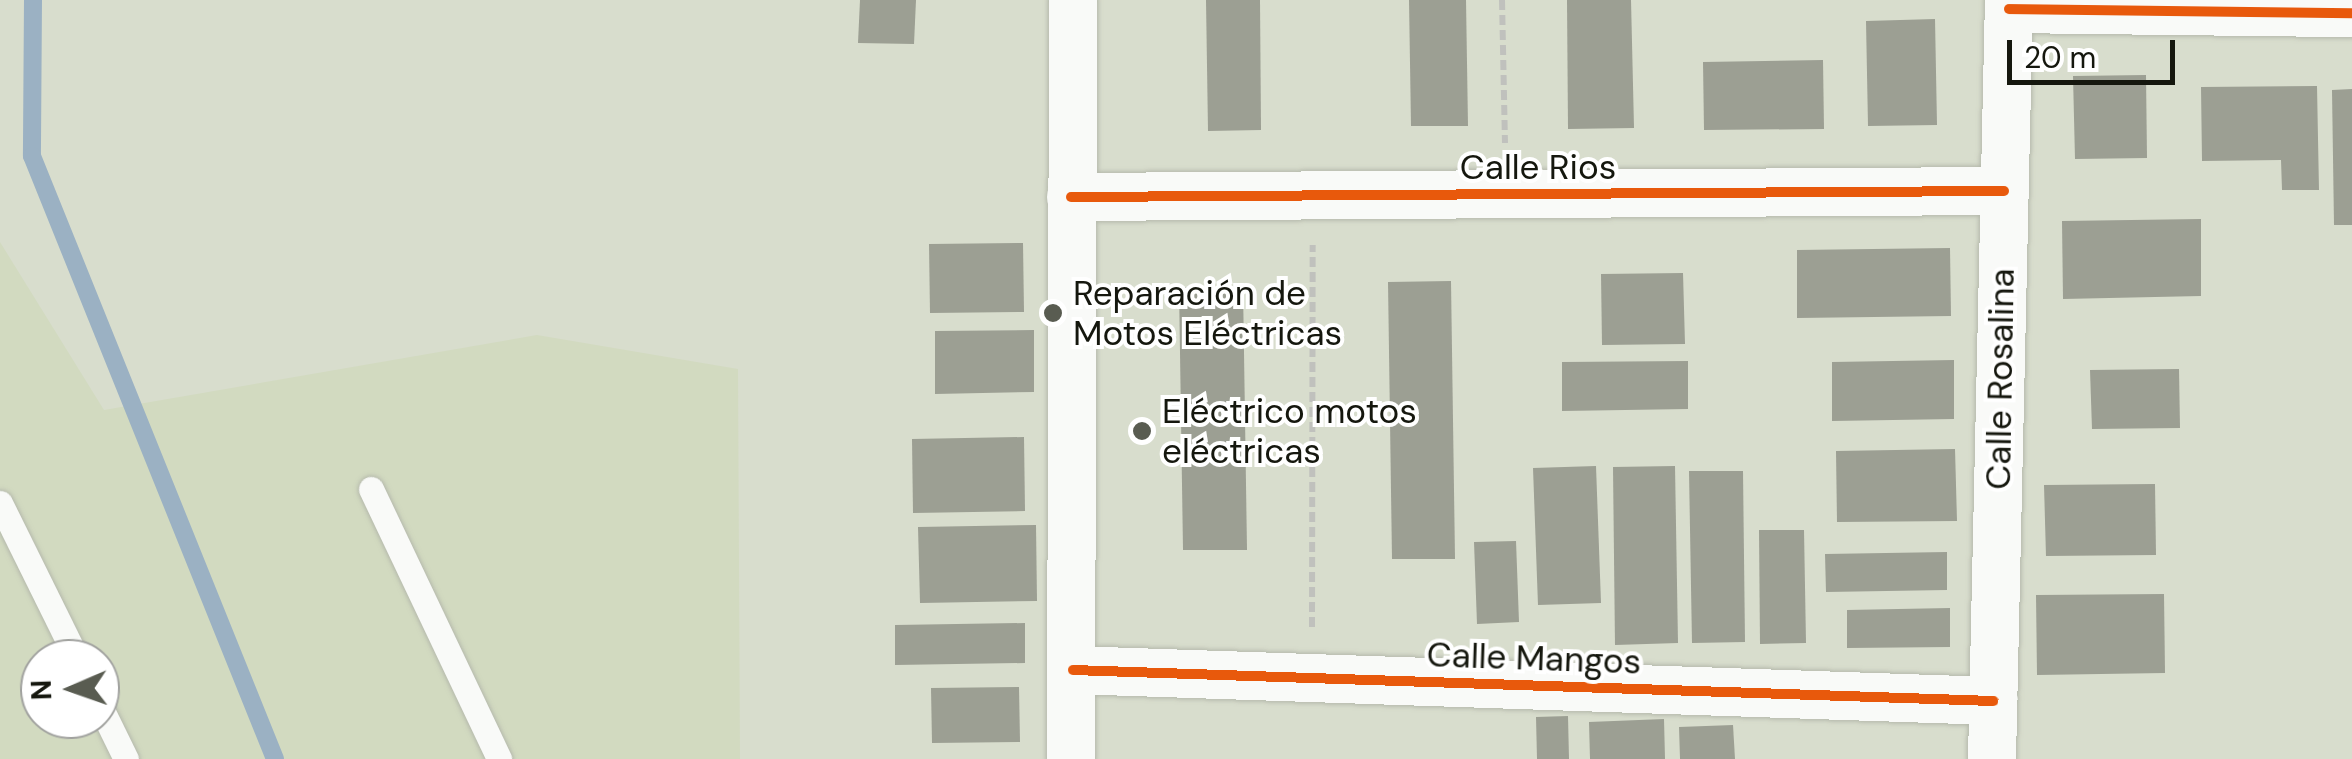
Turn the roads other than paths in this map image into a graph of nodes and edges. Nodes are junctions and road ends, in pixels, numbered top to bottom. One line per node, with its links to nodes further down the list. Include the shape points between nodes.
1 (1073, 0): 5 (street)
2 (2009, 4): 3 (street); 4 (street, Calle Rosalina)
3 (2352, 13)
4 (2004, 191): 5 (street, Calle Rios); 10 (street, Calle Rosalina)
5 (1071, 197): 9 (street)
6 (371, 489): 11 (lane)
7 (0, 503): 8 (lane)
8 (67, 639)
9 (1073, 670): 10 (street, Calle Mangos); 12 (street)
10 (1993, 701): 13 (street, Calle Rosalina)
11 (499, 759)
12 (1071, 759)
13 (1992, 759)

